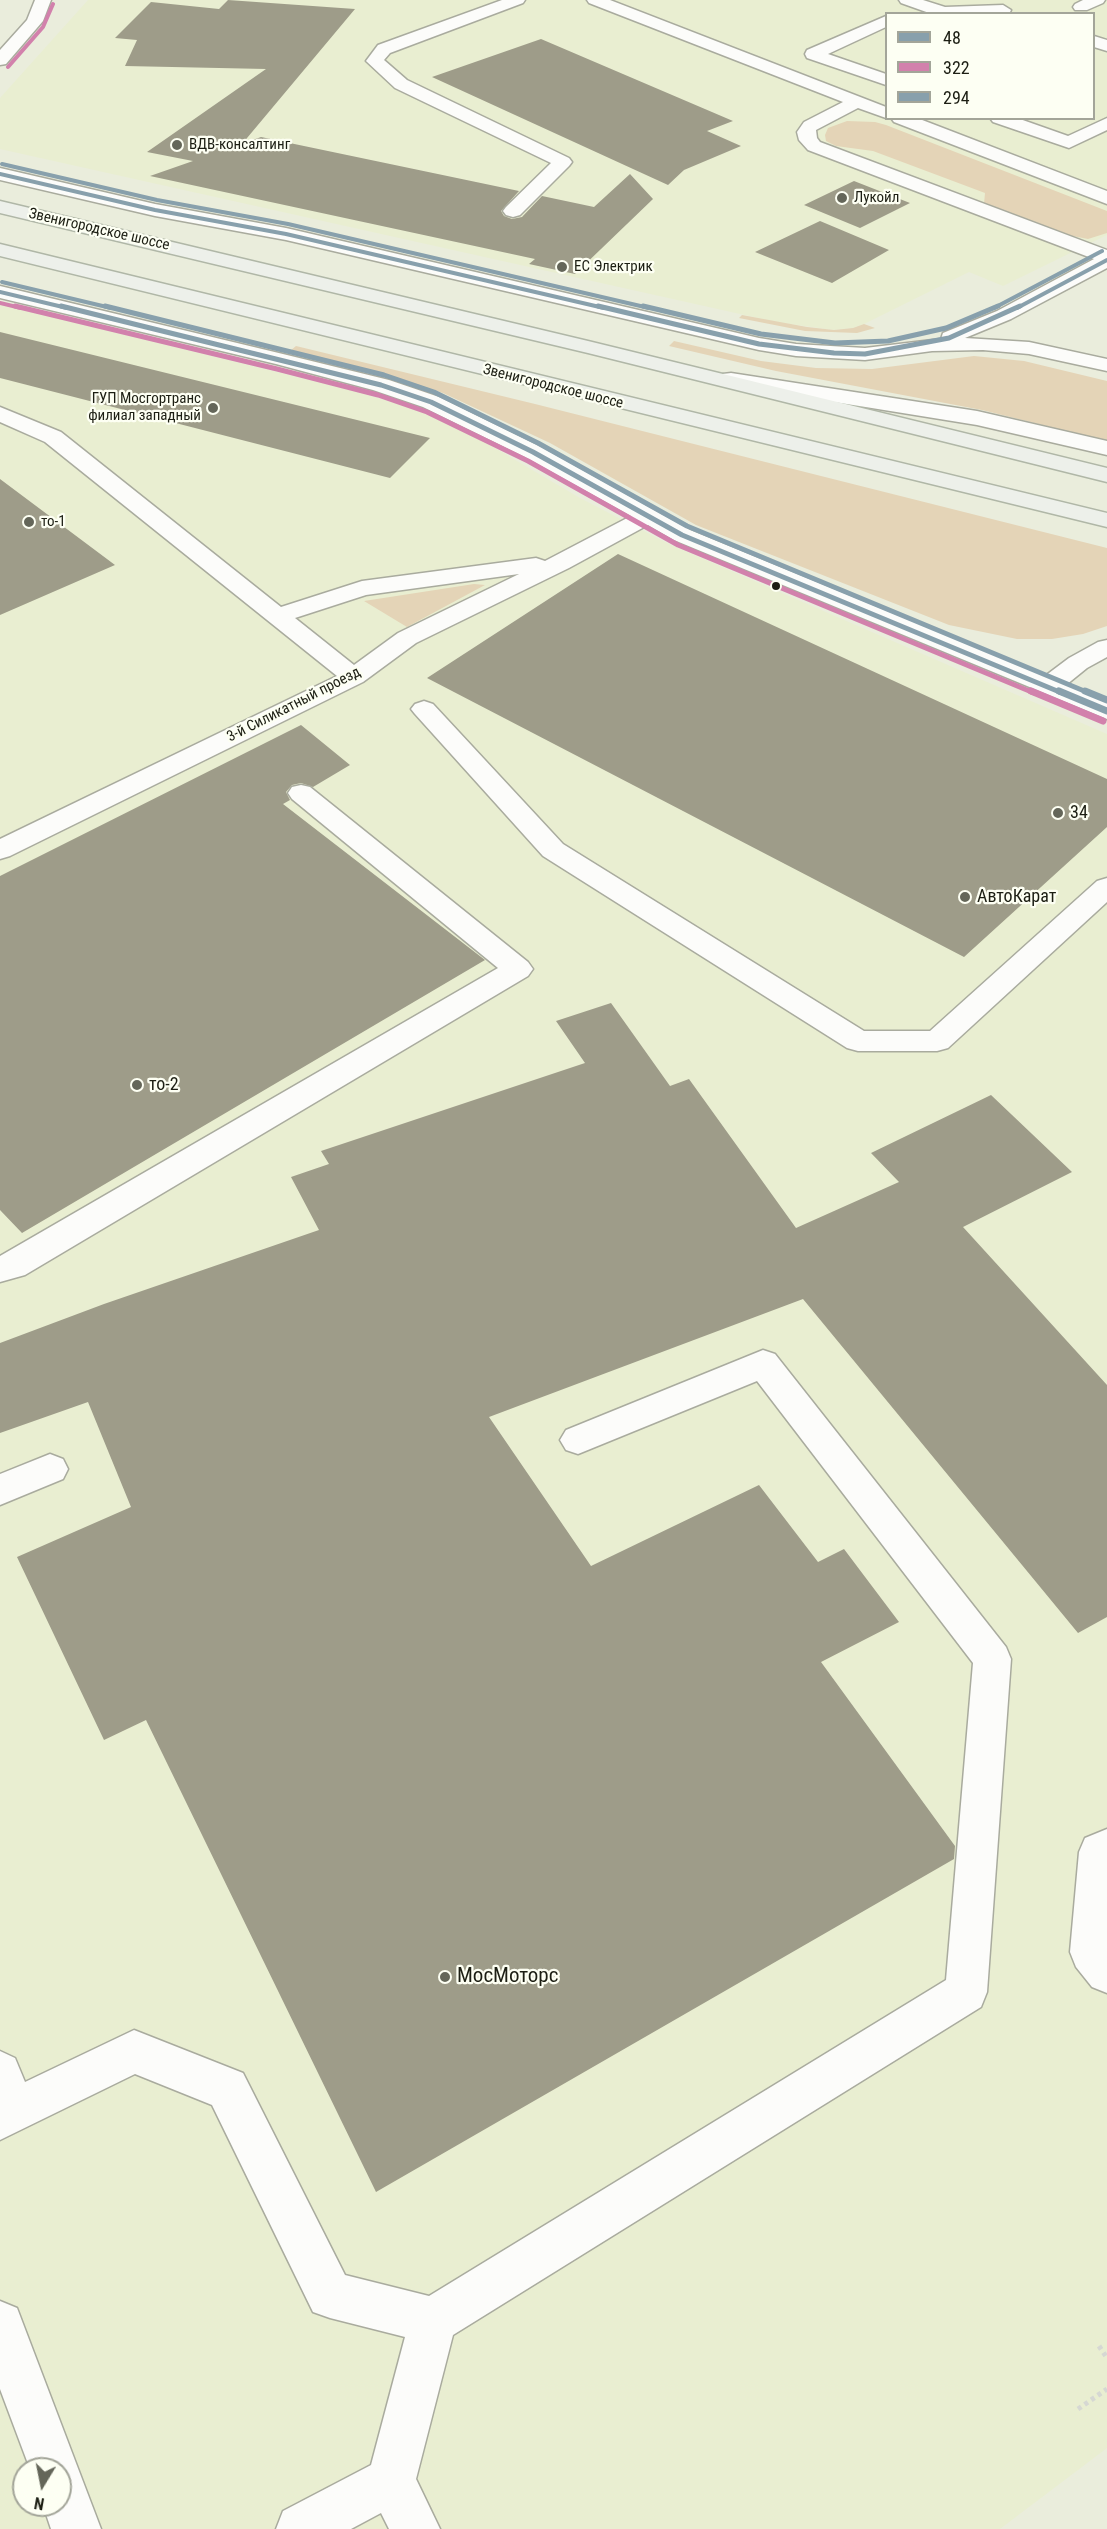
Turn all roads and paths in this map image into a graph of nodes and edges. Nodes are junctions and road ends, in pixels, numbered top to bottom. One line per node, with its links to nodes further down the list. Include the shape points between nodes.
1 (43, 0): 9 (street, via 34,21)
2 (517, 0): 19 (street, via 384,49 375,62 401,84 563,162)
3 (595, 0): 11 (street)
4 (1097, 0): 6 (street)
5 (914, 2): 7 (street, via 944,12)
6 (1081, 7)
7 (1011, 9)
8 (885, 21): 10 (street, via 813,54)
9 (0, 60)
10 (885, 80)
11 (857, 102): 12 (street); 21 (street, via 810,126 806,132 808,140 814,146)
12 (885, 113)
13 (905, 120): 17 (street)
14 (1005, 120): 15 (street, via 1069,143)
15 (1107, 123)
16 (0, 174): 24 (street, via 156,210 302,237 759,344 865,354)
17 (1107, 198)
18 (0, 207): 26 (main road, Звенигородское шоссе)
19 (513, 211)
20 (0, 250): 31 (main road, Звенигородское шоссе)
21 (1107, 259): 23 (street)
22 (0, 292): 30 (street, via 381,385 431,402 533,452)
23 (1037, 297): 24 (street, via 994,320); 25 (street, via 1026,310 1028,325 1053,346)
24 (912, 348): 25 (street, via 1008,345)
25 (1097, 362)
26 (653, 363): 28 (street, Звенигородское шоссе, via 770,386 977,418); 29 (main road, Звенигородское шоссе)
27 (0, 414): 35 (street, via 53,437)
28 (1107, 448)
29 (1107, 475)
30 (646, 517): 33 (street, 3-й Силикатный проезд); 38 (street)
31 (1107, 520)
32 (462, 553): 34 (street)
33 (561, 563): 34 (street); 37 (street, 3-й Силикатный проезд, via 407,638)
34 (477, 572): 35 (street, via 362,588)
35 (277, 616): 37 (street)
36 (1107, 647): 38 (street)
37 (354, 677): 42 (street, 3-й Силикатный проезд)
38 (1048, 686): 40 (street)
39 (424, 709): 43 (street, via 553,850 858,1041 938,1041)
40 (1107, 711)
41 (301, 793): 44 (street, via 518,969 13,1266)
42 (0, 850)
43 (1107, 887)
44 (0, 1269)
45 (578, 1440): 51 (street, via 763,1364 992,1659 966,1992)
46 (50, 1469): 47 (street)
47 (0, 1490)
48 (1107, 1848): 49 (street, via 1099,1852 1091,1952)
49 (1107, 1972)
50 (4, 2101): 51 (street, via 135,2052 226,2089 330,2295)
51 (433, 2320): 58 (street)
52 (0, 2325): 57 (street)
53 (1099, 2346): 54 (path)
54 (1107, 2358)
55 (1107, 2389): 56 (path)
56 (1078, 2409)
57 (50, 2457)
58 (391, 2481): 59 (street); 60 (street)
59 (301, 2529)
60 (415, 2529)

